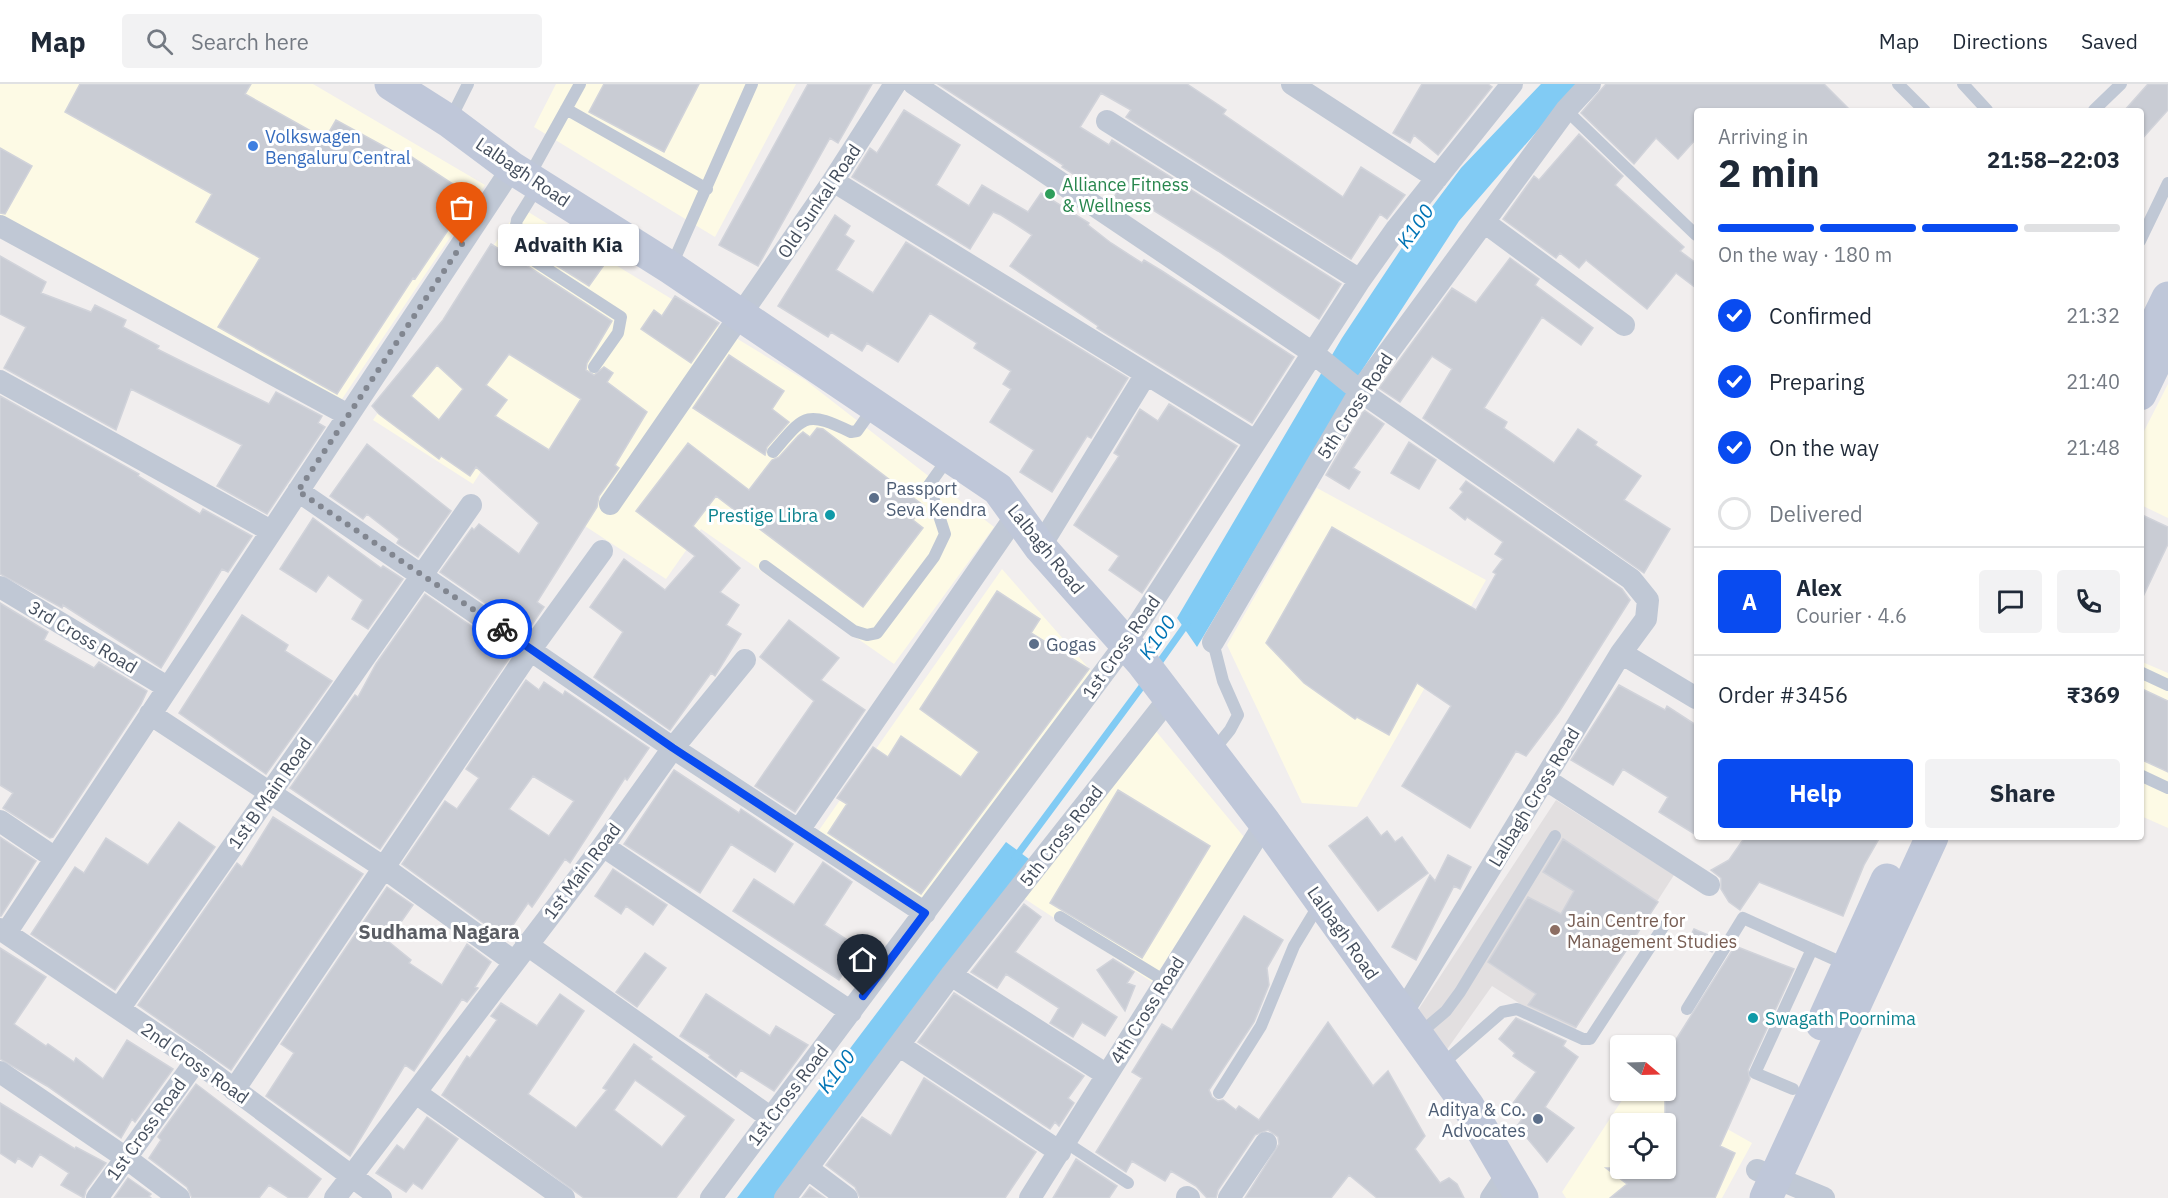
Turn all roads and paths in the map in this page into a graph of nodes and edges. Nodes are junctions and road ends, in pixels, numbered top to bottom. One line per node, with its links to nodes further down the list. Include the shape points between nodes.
1 (391, 84): 18 (main road, Lalbagh Road)
2 (468, 84): 18 (lane)
3 (580, 84): 16 (lane)
4 (752, 84): 24 (lane)
5 (895, 84): 22 (street, Old Sunkal Road)
6 (914, 84): 35 (street, Lalbagh Cross Road)
7 (1292, 84): 21 (street)
8 (1511, 84): 21 (street, 1st Cross Road)
9 (1590, 84): 17 (street, 5th Cross Road)
10 (1898, 84): 13 (lane)
11 (1964, 84): 14 (lane)
12 (2121, 84): 15 (lane)
13 (1923, 108)
14 (1986, 108)
15 (2096, 108)
16 (566, 110): 20 (lane); 24 (lane)
17 (1566, 110): 25 (street, 5th Cross Road); 27 (lane)
18 (449, 121): 20 (main road, Lalbagh Road)
19 (1107, 121): 30 (street)
20 (527, 177): 29 (main road, Lalbagh Road); 36 (lane, via 513,240 530,258 621,317 618,333); 42 (street)
21 (1437, 178): 30 (street, 1st Cross Road)
22 (833, 181): 32 (street, Old Sunkal Road); 38 (street)
23 (2168, 183): 28 (lane)
24 (707, 189): 29 (lane)
25 (1484, 222): 33 (street); 40 (street, 5th Cross Road)
26 (0, 226): 42 (street)
27 (1694, 233)
28 (2144, 233)
29 (671, 268): 32 (main road, Lalbagh Road)
30 (1360, 280): 35 (street, 1st Cross Road)
31 (2168, 298): 34 (main road)
32 (741, 316): 41 (main road, Lalbagh Road); 47 (street, Old Sunkal Road)
33 (1624, 325)
34 (2149, 341): 37 (main road)
35 (1321, 360): 40 (street, Lalbagh Cross Road); 43 (street, 1st Cross Road)
36 (594, 367)
37 (2144, 370)
38 (1146, 374): 43 (street); 51 (street)
39 (0, 381): 50 (street)
40 (1357, 388): 56 (street, 5th Cross Road); 59 (street, Lalbagh Cross Road, via 1631,579 1648,600 1646,619)
41 (875, 406): 44 (lane, via 857,431 820,418 798,423); 45 (main road, Lalbagh Road)
42 (348, 416): 46 (street)
43 (1256, 441): 58 (street, 1st Cross Road)
44 (773, 452)
45 (949, 456): 49 (main road, Lalbagh Road, via 998,489); 53 (lane, via 929,485 945,534 934,557 877,633 854,631)
46 (298, 491): 50 (street); 54 (street)
47 (610, 504)
48 (471, 505): 54 (street, 1st B Main Road)
49 (1017, 514): 51 (main road, Lalbagh Road); 75 (street)
50 (271, 531): 63 (street)
51 (1040, 547): 58 (main road, Lalbagh Road)
52 (602, 551): 57 (street)
53 (765, 567)
54 (420, 575): 57 (street); 72 (street, 1st B Main Road)
55 (0, 587): 63 (street, 3rd Cross Road)
56 (1213, 642): 68 (lane, 5th Cross Road, via 1223,681 1238,715)
57 (531, 649): 67 (street); 81 (street)
58 (1134, 653): 64 (main road, Lalbagh Road); 84 (street, 1st Cross Road)
59 (1622, 653): 65 (street); 70 (street, Lalbagh Cross Road)
60 (745, 660): 67 (street, 1st Main Road)
61 (2144, 674): 62 (lane)
62 (2168, 685)
63 (166, 687): 66 (street)
64 (1170, 697): 68 (main road, Lalbagh Road); 91 (street, 5th Cross Road)
65 (1694, 697)
66 (150, 714): 72 (street); 80 (street)
67 (673, 748): 75 (street); 79 (street, 1st Main Road)
68 (1212, 752): 74 (main road, Lalbagh Road)
69 (2144, 777): 71 (lane)
70 (1545, 779): 82 (street); 96 (street, Lalbagh Cross Road)
71 (2168, 788)
72 (271, 793): 81 (street); 93 (street, 1st B Main Road)
73 (0, 821): 80 (street)
74 (1265, 823): 83 (main road, Lalbagh Road); 92 (street, 4th Cross Road)
75 (800, 830): 84 (street)
76 (1555, 836): 96 (lane, via 1446,1011)
77 (1906, 840): 90 (main road)
78 (1931, 840): 113 (main road)
79 (603, 846): 89 (street, 1st Main Road); 95 (street)
80 (55, 858): 87 (street)
81 (382, 867): 89 (street); 103 (street)
82 (1709, 885)
83 (1321, 902): 96 (main road, Lalbagh Road); 105 (lane, via 1294,946 1261,1026)
84 (925, 913): 95 (street, 1st Cross Road)
85 (1060, 917): 92 (lane)
86 (1667, 921): 99 (lane, via 1590,1039 1583,1040 1517,1009 1509,1009)
87 (3, 931): 93 (street, 2nd Cross Road)
88 (1812, 949): 90 (lane); 94 (lane, via 1743,918); 102 (lane, via 1755,1073)
89 (520, 953): 104 (street, 1st Main Road); 106 (street)
90 (1848, 965): 102 (main road)
91 (951, 975): 97 (street, 5th Cross Road); 101 (street)
92 (1165, 981): 101 (street, 4th Cross Road)
93 (119, 1009): 98 (street, 2nd Cross Road)
94 (1687, 1009)
95 (850, 1012): 106 (street, 1st Cross Road)
96 (1409, 1025): 99 (main road, Lalbagh Road)
97 (900, 1046): 108 (street); 110 (street)
98 (196, 1061): 103 (street, 2nd Cross Road); 109 (street, 1st Cross Road)
99 (1440, 1067): 114 (main road, Lalbagh Road, via 1468,1106)
100 (0, 1072): 109 (street)
101 (1107, 1075): 108 (street, 4th Cross Road)
102 (1793, 1089): 113 (main road)
103 (234, 1090): 111 (street, 2nd Cross Road)
104 (416, 1093): 111 (street, 1st Main Road); 119 (street)
105 (1219, 1093)
106 (771, 1118): 120 (street, 1st Cross Road)
107 (1266, 1143): 124 (street)
108 (1063, 1147): 112 (lane); 123 (street, 4th Cross Road)
109 (126, 1158): 115 (street, 1st Cross Road); 116 (street)
110 (807, 1168): 121 (street); 122 (street)
111 (351, 1177): 117 (street, 1st Main Road); 118 (street, 2nd Cross Road)
112 (1128, 1183)
113 (1761, 1186): 125 (street)
114 (1507, 1190)
115 (97, 1198)
116 (179, 1198)
117 (335, 1198)
118 (381, 1198)
119 (564, 1198)
120 (711, 1198)
121 (785, 1198)
122 (847, 1198)
123 (1030, 1198)
124 (1229, 1198)
125 (1824, 1198)

